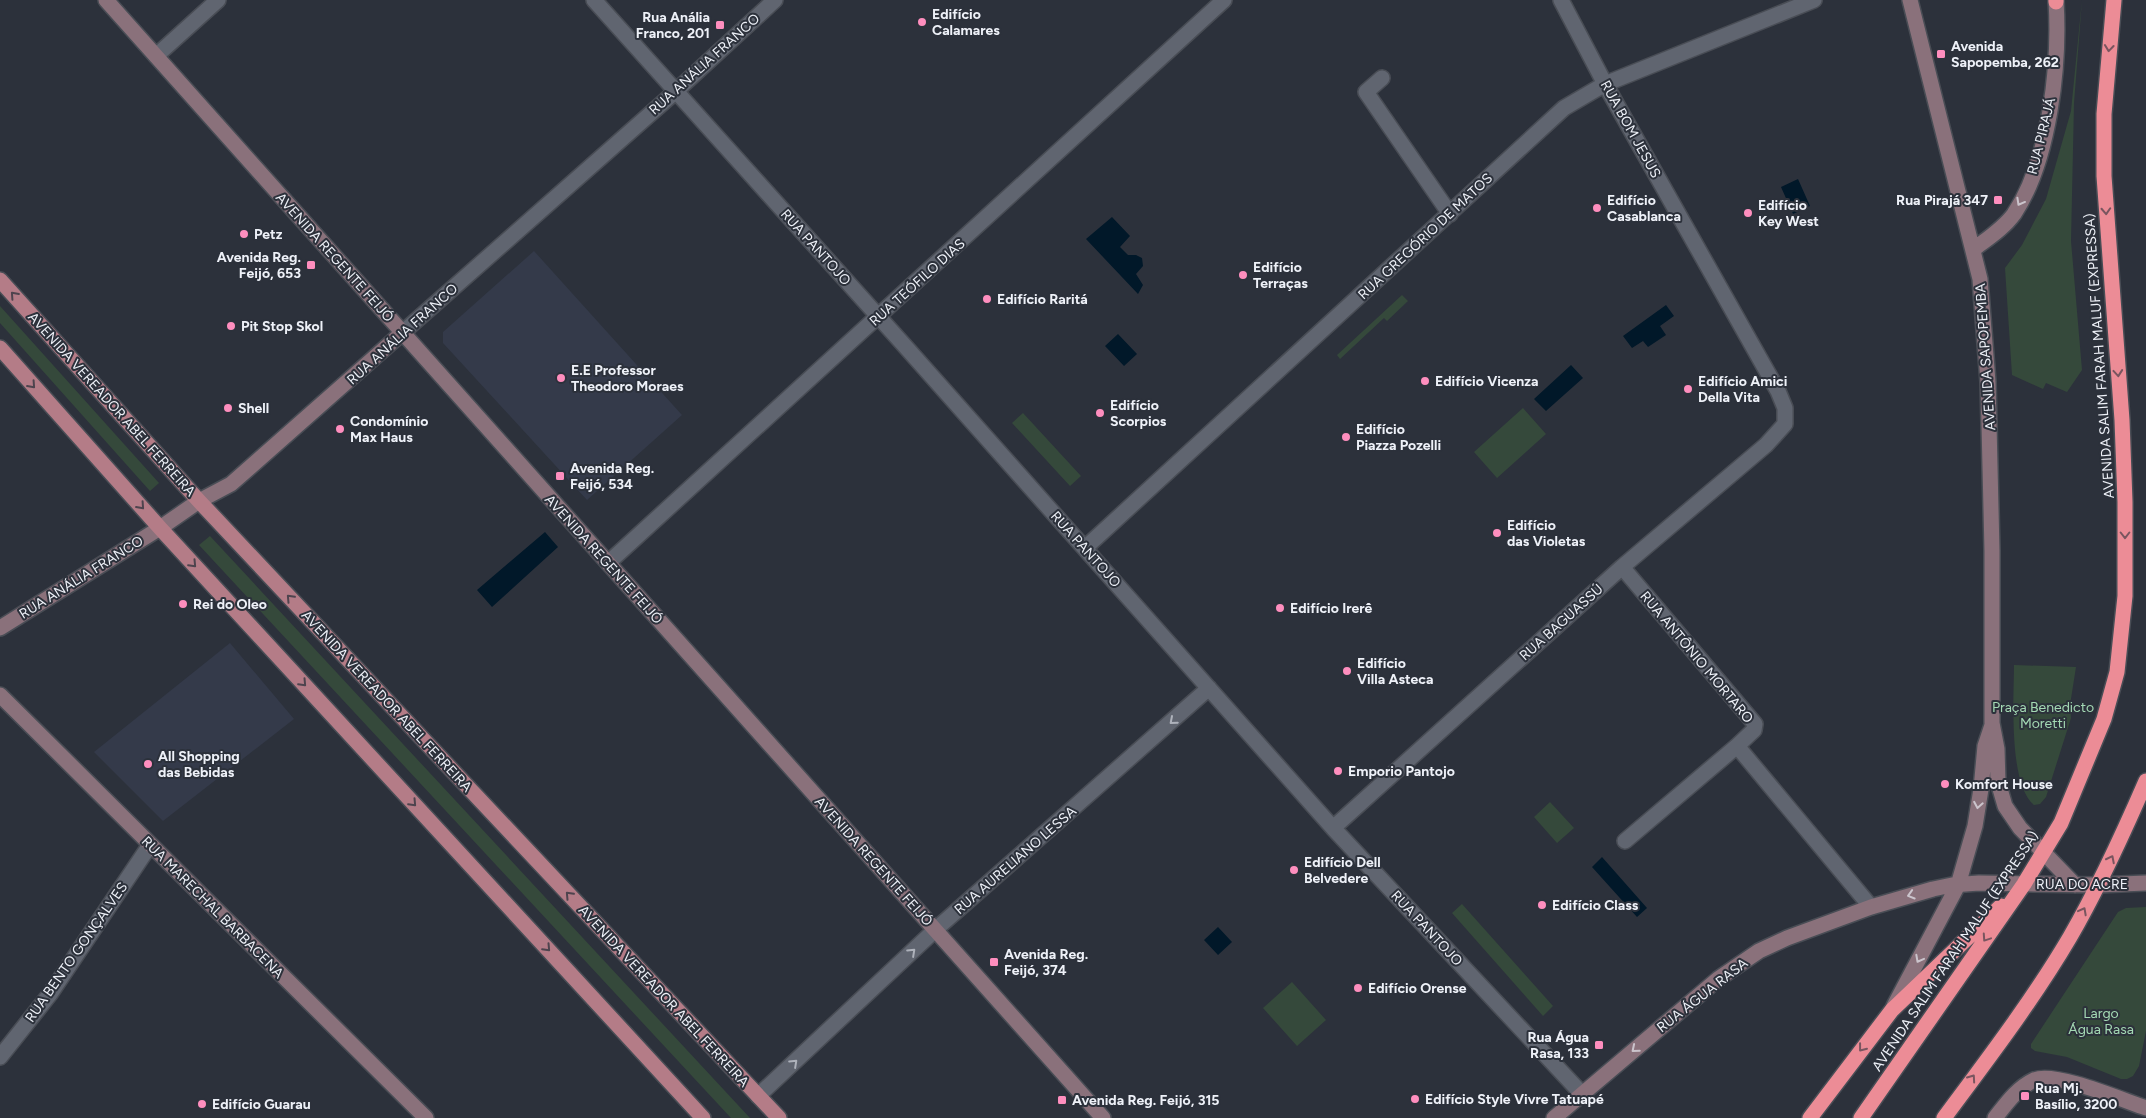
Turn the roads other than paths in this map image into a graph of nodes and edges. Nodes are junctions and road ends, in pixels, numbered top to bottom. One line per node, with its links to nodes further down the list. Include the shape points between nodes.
1 (106, 0): 11 (main road, AVENIDA REGENTE FEIJÓ)
2 (218, 0): 11 (street)
3 (594, 0): 14 (street, RUA PANTOJO)
4 (775, 0): 14 (street, RUA ANÁLIA FRANCO)
5 (1224, 0): 18 (street, RUA TEÓFILO DIAS)
6 (1561, 0): 13 (street, RUA BOM JESUS)
7 (1814, 0): 13 (street, RUA GREGÓRIO DE MATOS)
8 (1910, 0): 16 (main road, AVENIDA SAPOPEMBA)
9 (2056, 0): 16 (main road, RUA PIRAJÁ, one-way to 16, via 2051,103 2040,154 2028,189 2013,215)
10 (2114, 0): 36 (highway, AVENIDA SALIM FARAH MALUF (EXPRESSA), one-way to 36, via 2104,114 2104,176 2122,420 2125,596 2117,672 2104,720 2061,823)
11 (156, 56): 19 (main road, AVENIDA REGENTE FEIJÓ)
12 (1382, 78): 15 (street, via 1366,92)
13 (1605, 84): 15 (street, RUA GREGÓRIO DE MATOS, via 1564,108); 21 (street, RUA BOM JESUS, via 1778,391)
14 (675, 92): 18 (street, RUA PANTOJO); 19 (street, RUA ANÁLIA FRANCO)
15 (1450, 214): 24 (street, RUA GREGÓRIO DE MATOS)
16 (1974, 249): 30 (main road, AVENIDA SAPOPEMBA, via 1980,279 1988,382)
17 (0, 280): 22 (main road, AVENIDA VEREADOR ABEL FERREIRA, one-way to 17)
18 (879, 317): 24 (street, RUA PANTOJO); 25 (street, RUA TEÓFILO DIAS)
19 (402, 333): 22 (main road, RUA ANÁLIA FRANCO, via 231,484); 25 (main road, AVENIDA REGENTE FEIJÓ)
20 (0, 348): 23 (main road, one-way to 23)
21 (1786, 416): 26 (street, RUA BAGUASSÚ, via 1781,430 1766,445)
22 (199, 501): 23 (main road, RUA ANÁLIA FRANCO); 47 (main road, AVENIDA VEREADOR ABEL FERREIRA, one-way to 22)
23 (160, 528): 27 (main road, RUA ANÁLIA FRANCO); 50 (main road, one-way to 50)
24 (1085, 548): 28 (street, RUA PANTOJO)
25 (608, 563): 43 (main road, AVENIDA REGENTE FEIJÓ)
26 (1622, 567): 31 (street, RUA ANTÔNIO MORTARO, via 1753,720 1754,730); 33 (street, RUA BAGUASSÚ)
27 (0, 628)
28 (1209, 688): 33 (street, RUA PANTOJO); 43 (street, RUA AURELIANO LESSA, one-way to 43)
29 (0, 696): 35 (main road, RUA MARECHAL BARBACENA)
30 (1992, 723): 36 (main road, AVENIDA SAPOPEMBA, via 1998,782 2005,806 2020,828); 39 (main road, AVENIDA SAPOPEMBA, one-way to 39, via 1985,746 1974,826)
31 (1737, 746): 34 (street, RUA ANTÔNIO MORTARO); 42 (street)
32 (2146, 781): 41 (highway, one-way to 32)
33 (1333, 828): 46 (street, RUA PANTOJO)
34 (1625, 841)
35 (150, 845): 45 (street, RUA BENTO GONÇALVES, via 50,994); 49 (main road, RUA MARECHAL BARBACENA)
36 (2044, 852): 38 (highway, AVENIDA SALIM FARAH MALUF (EXPRESSA)); 40 (main road, AVENIDA SAPOPEMBA)
37 (2146, 883): 41 (main road, RUA DO ACRE)
38 (2024, 884): 39 (main road, RUA DO ACRE); 40 (main road, RUA DO ACRE); 44 (highway); 55 (highway, AVENIDA SALIM FARAH MALUF (EXPRESSA), one-way to 55)
39 (1958, 885): 42 (main road, RUA ÁGUA RASA, one-way to 42, via 1933,889); 44 (main road, AVENIDA SAPOPEMBA, one-way to 44)
40 (2075, 885): 41 (main road, RUA DO ACRE)
41 (2097, 886): 56 (highway, one-way to 41, via 2044,978)
42 (1871, 908): 46 (main road, RUA ÁGUA RASA, one-way to 46, via 1759,951 1718,980)
43 (936, 930): 47 (street, RUA AURELIANO LESSA, one-way to 43); 52 (main road, AVENIDA REGENTE FEIJÓ)
44 (1892, 1010): 54 (highway, one-way to 54)
45 (0, 1057)
46 (1582, 1094): 53 (main road, RUA ÁGUA RASA)
47 (758, 1096): 51 (main road, AVENIDA VEREADOR ABEL FERREIRA)
48 (2146, 1108): 57 (main road, via 2058,1079 2043,1078 2023,1086)
49 (426, 1118)
50 (703, 1118)
51 (779, 1118)
52 (1103, 1118)
53 (1554, 1118)
54 (1810, 1118)
55 (1861, 1118)
56 (1944, 1118)
57 (1994, 1118)

